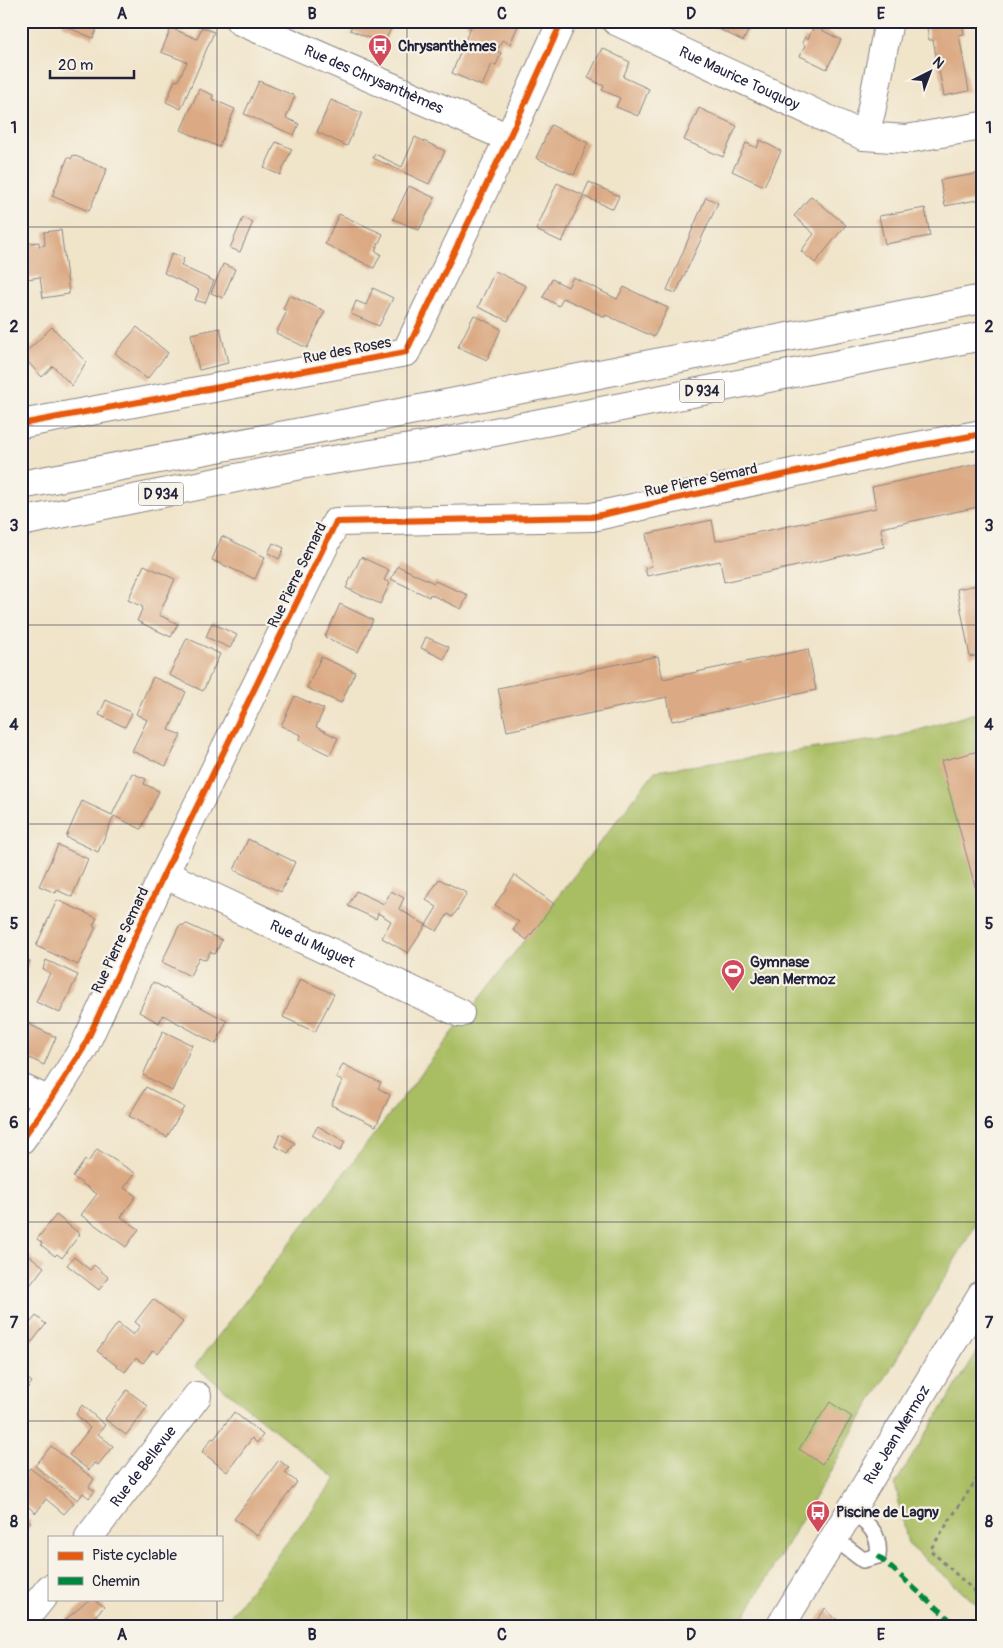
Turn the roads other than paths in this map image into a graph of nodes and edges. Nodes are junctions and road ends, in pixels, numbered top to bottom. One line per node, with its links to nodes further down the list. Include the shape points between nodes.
1 (240, 21): 7 (main road, Rue des Chrysanthèmes)
2 (562, 21): 7 (main road, Rue des Roses)
3 (616, 21): 6 (main road, Rue Maurice Touquoy)
4 (889, 21): 6 (main road)
5 (982, 126): 6 (main road, via 906,139)
6 (864, 136)
7 (509, 138): 10 (main road, Rue des Roses, via 406,352)
8 (982, 299): 12 (main road, D 934, bridge)
9 (982, 336): 13 (main road, D 934, bridge, via 423,446 300,465)
10 (21, 424)
11 (982, 434): 14 (main road, Rue Pierre Semard, via 592,517 336,522)
12 (21, 484)
13 (21, 522)
14 (164, 874): 15 (main road, Rue du Muguet); 17 (main road, Rue Pierre Semard, via 82,1049)
15 (460, 1013)
16 (21, 1088): 17 (main road)
17 (50, 1101): 18 (main road, Rue Pierre Semard)
18 (21, 1140)
19 (982, 1294): 21 (main road, Rue Jean Mermoz)
20 (197, 1396): 22 (main road, Rue de Bellevue)
21 (851, 1511): 23 (main road, Rue Jean Mermoz); 23 (lane, via 871,1527 879,1545 878,1556 863,1560)
22 (90, 1536)
23 (834, 1538): 26 (main road, Rue Jean Mermoz)
24 (48, 1591): 25 (main road)
25 (28, 1622)
26 (780, 1627)

